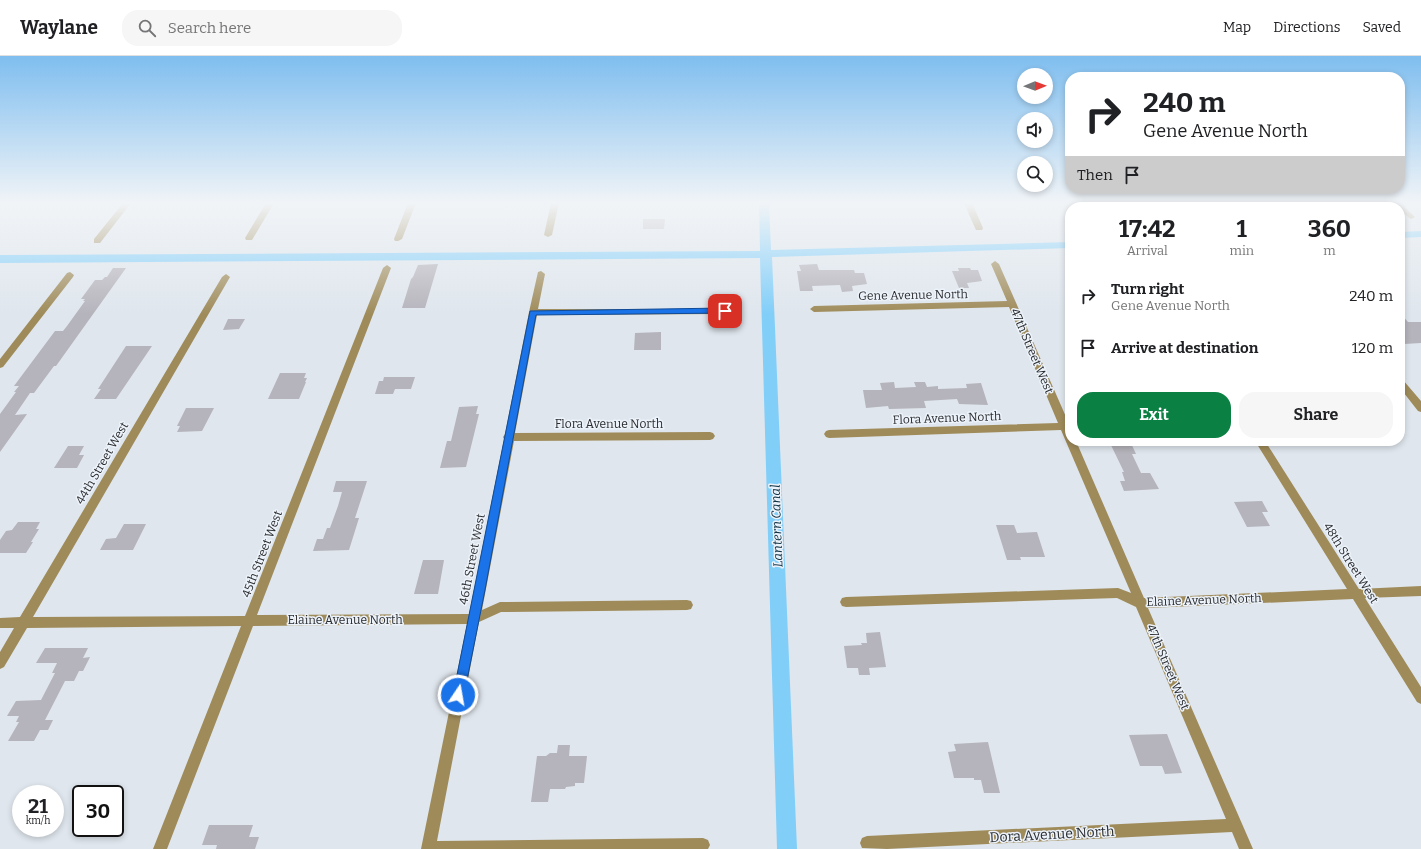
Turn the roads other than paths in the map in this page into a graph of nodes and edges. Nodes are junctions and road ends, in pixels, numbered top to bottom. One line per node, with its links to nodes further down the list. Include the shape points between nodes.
1 (995, 264): 6 (street, 47th Street West)
2 (387, 268): 25 (street, 45th Street West)
3 (541, 274): 9 (street, 46th Street West)
4 (70, 275): 10 (street)
5 (226, 276): 27 (street, 44th Street West)
6 (1012, 304): 7 (street, Gene Avenue North); 13 (street, 47th Street West)
7 (814, 309)
8 (725, 311): 9 (street)
9 (533, 312): 16 (street, 46th Street West)
10 (0, 365)
11 (1405, 388): 12 (street)
12 (1421, 408)
13 (1065, 426): 14 (street, Flora Avenue North)
14 (829, 434)
15 (710, 436): 16 (street, Flora Avenue North)
16 (508, 437): 24 (street, 46th Street West)
17 (1074, 446): 22 (street, 47th Street West)
18 (1263, 446): 20 (street, 48th Street West)
19 (1421, 591): 20 (street, Elaine Avenue North)
20 (1355, 594): 22 (street, Elaine Avenue North); 29 (street, 48th Street West)
21 (846, 602): 22 (street, Elaine Avenue North, via 1118,593)
22 (1140, 603): 30 (street, 47th Street West)
23 (688, 605): 24 (street, Elaine Avenue North, via 500,607)
24 (474, 619): 25 (street, Elaine Avenue North); 33 (street, 46th Street West)
25 (250, 620): 27 (street, Elaine Avenue North); 34 (street, 45th Street West)
26 (0, 623): 27 (street, Elaine Avenue North)
27 (24, 623): 28 (street, 44th Street West)
28 (0, 663)
29 (1421, 698)
30 (1236, 825): 31 (street, Dora Avenue North); 35 (street, 47th Street West)
31 (867, 843)
32 (703, 845): 33 (street)
33 (428, 848)
34 (160, 849)
35 (1246, 849)

